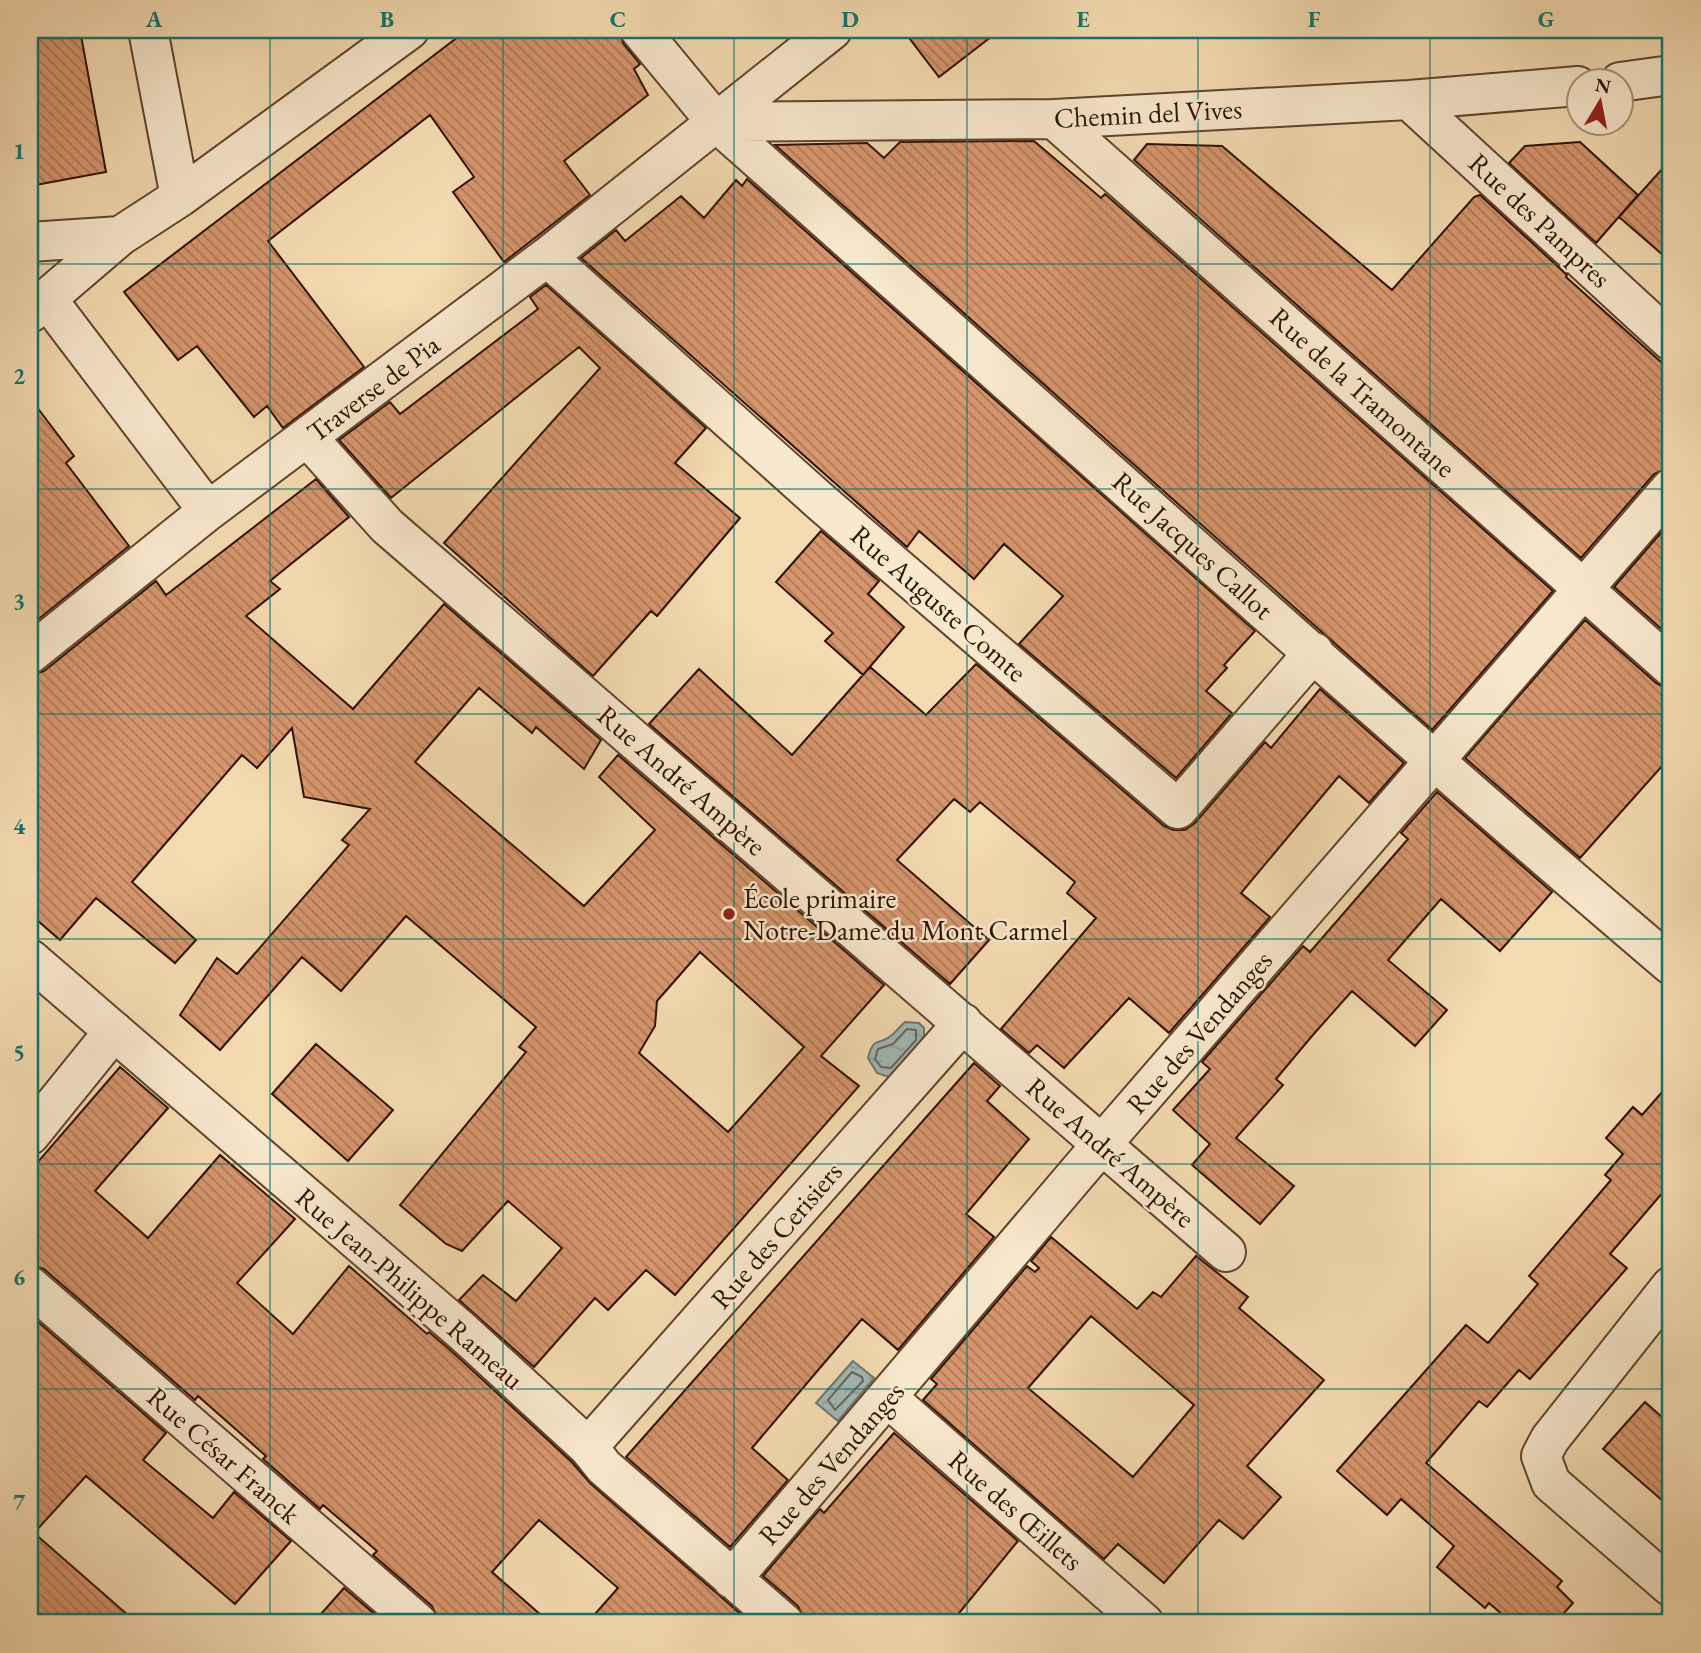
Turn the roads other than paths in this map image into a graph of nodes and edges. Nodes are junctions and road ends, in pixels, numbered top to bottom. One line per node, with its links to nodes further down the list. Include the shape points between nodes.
1 (148, 30): 11 (street)
2 (409, 30): 11 (street)
3 (640, 30): 10 (street, Rue Jacques Callot)
4 (832, 30): 10 (street, Traverse de Pia)
5 (1671, 75): 6 (street)
6 (1634, 80)
7 (1564, 87): 8 (street, Chemin del Vives)
8 (1409, 100): 9 (street, Chemin del Vives); 16 (street, Rue des Pampres)
9 (1054, 119): 10 (street, Chemin del Vives); 20 (street, Rue de la Tramontane)
10 (716, 122): 14 (street, Traverse de Pia); 21 (street, Rue Jacques Callot)
11 (180, 197): 12 (street)
12 (120, 236): 13 (street); 15 (street)
13 (30, 243)
14 (547, 257): 17 (street, Traverse de Pia); 21 (street, Rue Auguste Comte, via 822,503 1178,809)
15 (38, 306): 19 (street)
16 (1671, 341)
17 (307, 437): 19 (street, Traverse de Pia); 27 (street, Rue André Ampère, via 387,526)
18 (1671, 488): 20 (street, Rue des Vendanges)
19 (208, 511): 22 (street, Traverse de Pia)
20 (1584, 589): 23 (street, Rue de la Tramontane); 24 (street, Rue des Vendanges)
21 (1314, 652): 24 (street, Rue Jacques Callot)
22 (30, 654)
23 (1671, 667)
24 (1433, 762): 26 (street, Rue Jacques Callot); 30 (street, Rue des Vendanges)
25 (30, 959): 28 (street, Rue Jean-Philippe Rameau)
26 (1671, 965)
27 (963, 1023): 30 (street, Rue André Ampère); 35 (street, Rue des Cerisiers)
28 (114, 1031): 29 (street); 35 (street, Rue Jean-Philippe Rameau, via 463,1332)
29 (30, 1135)
30 (1102, 1144): 31 (street, Rue André Ampère); 34 (street, Rue des Vendanges)
31 (1226, 1252)
32 (30, 1286): 38 (street, Rue César Franck)
33 (1671, 1286): 37 (street, via 1541,1456 1551,1483)
34 (888, 1398): 36 (street, Rue des Vendanges); 40 (street, Rue des Œillets)
35 (588, 1447): 36 (street, Rue Jean-Philippe Rameau, via 604,1467)
36 (732, 1579): 39 (street, Rue Jean-Philippe Rameau)
37 (1671, 1587)
38 (418, 1623)
39 (784, 1623)
40 (1144, 1623)

